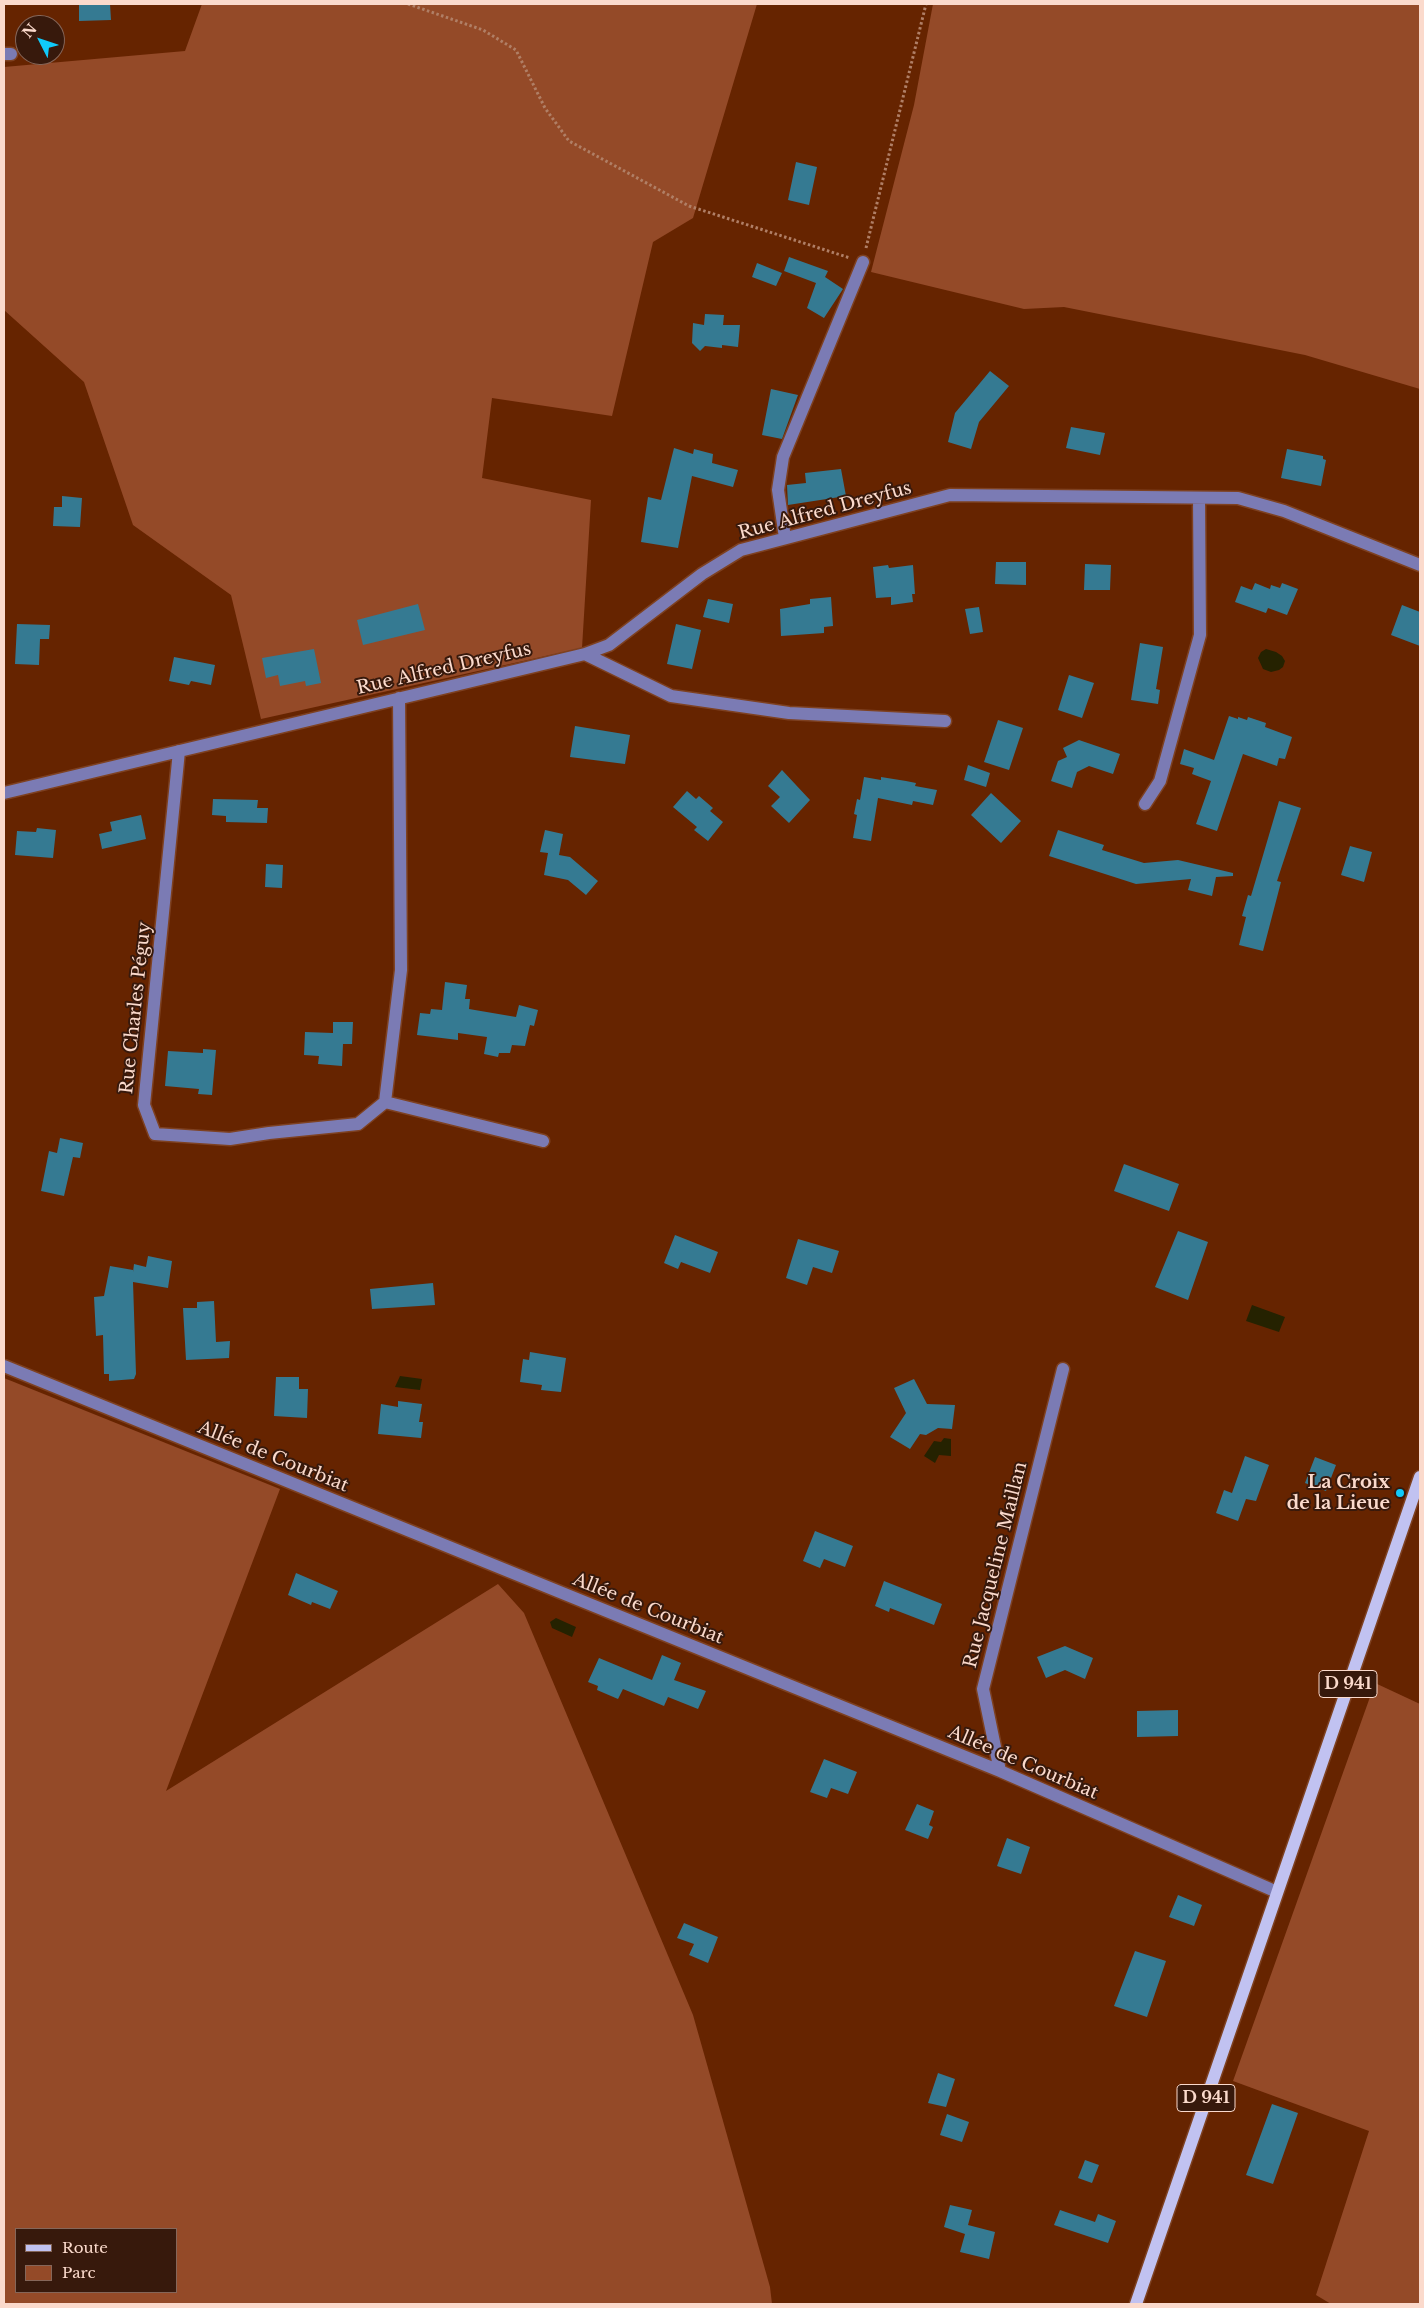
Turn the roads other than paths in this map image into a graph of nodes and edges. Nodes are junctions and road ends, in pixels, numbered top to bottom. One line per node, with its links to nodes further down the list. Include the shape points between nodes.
1 (863, 262): 3 (street, via 783,457 778,490)
2 (1199, 498): 3 (street, Rue Alfred Dreyfus, via 950,496); 4 (street, Rue Alfred Dreyfus, via 1238,498 1284,511); 10 (street, via 1200,635 1160,782)
3 (785, 538): 5 (street, Rue Alfred Dreyfus, via 741,550 702,574 609,645)
4 (1420, 565)
5 (585, 654): 6 (street, Rue Alfred Dreyfus); 7 (street, via 671,696 789,713)
6 (399, 698): 8 (street, Rue Alfred Dreyfus); 11 (street, via 401,970)
7 (945, 721)
8 (179, 751): 9 (street, Rue Alfred Dreyfus); 11 (street, Rue Charles Péguy, via 144,1105 155,1134 230,1139 358,1124)
9 (4, 793)
10 (1145, 804)
11 (384, 1102): 12 (street)
12 (543, 1141)
13 (4, 1366): 16 (street, Allée de Courbiat)
14 (1063, 1369): 16 (street, Rue Jacqueline Maillan, via 983,1689)
15 (1420, 1477): 17 (main road, D 941)
16 (1000, 1771): 17 (street, Allée de Courbiat)
17 (1277, 1892): 18 (main road, D 941)
18 (1136, 2304)

